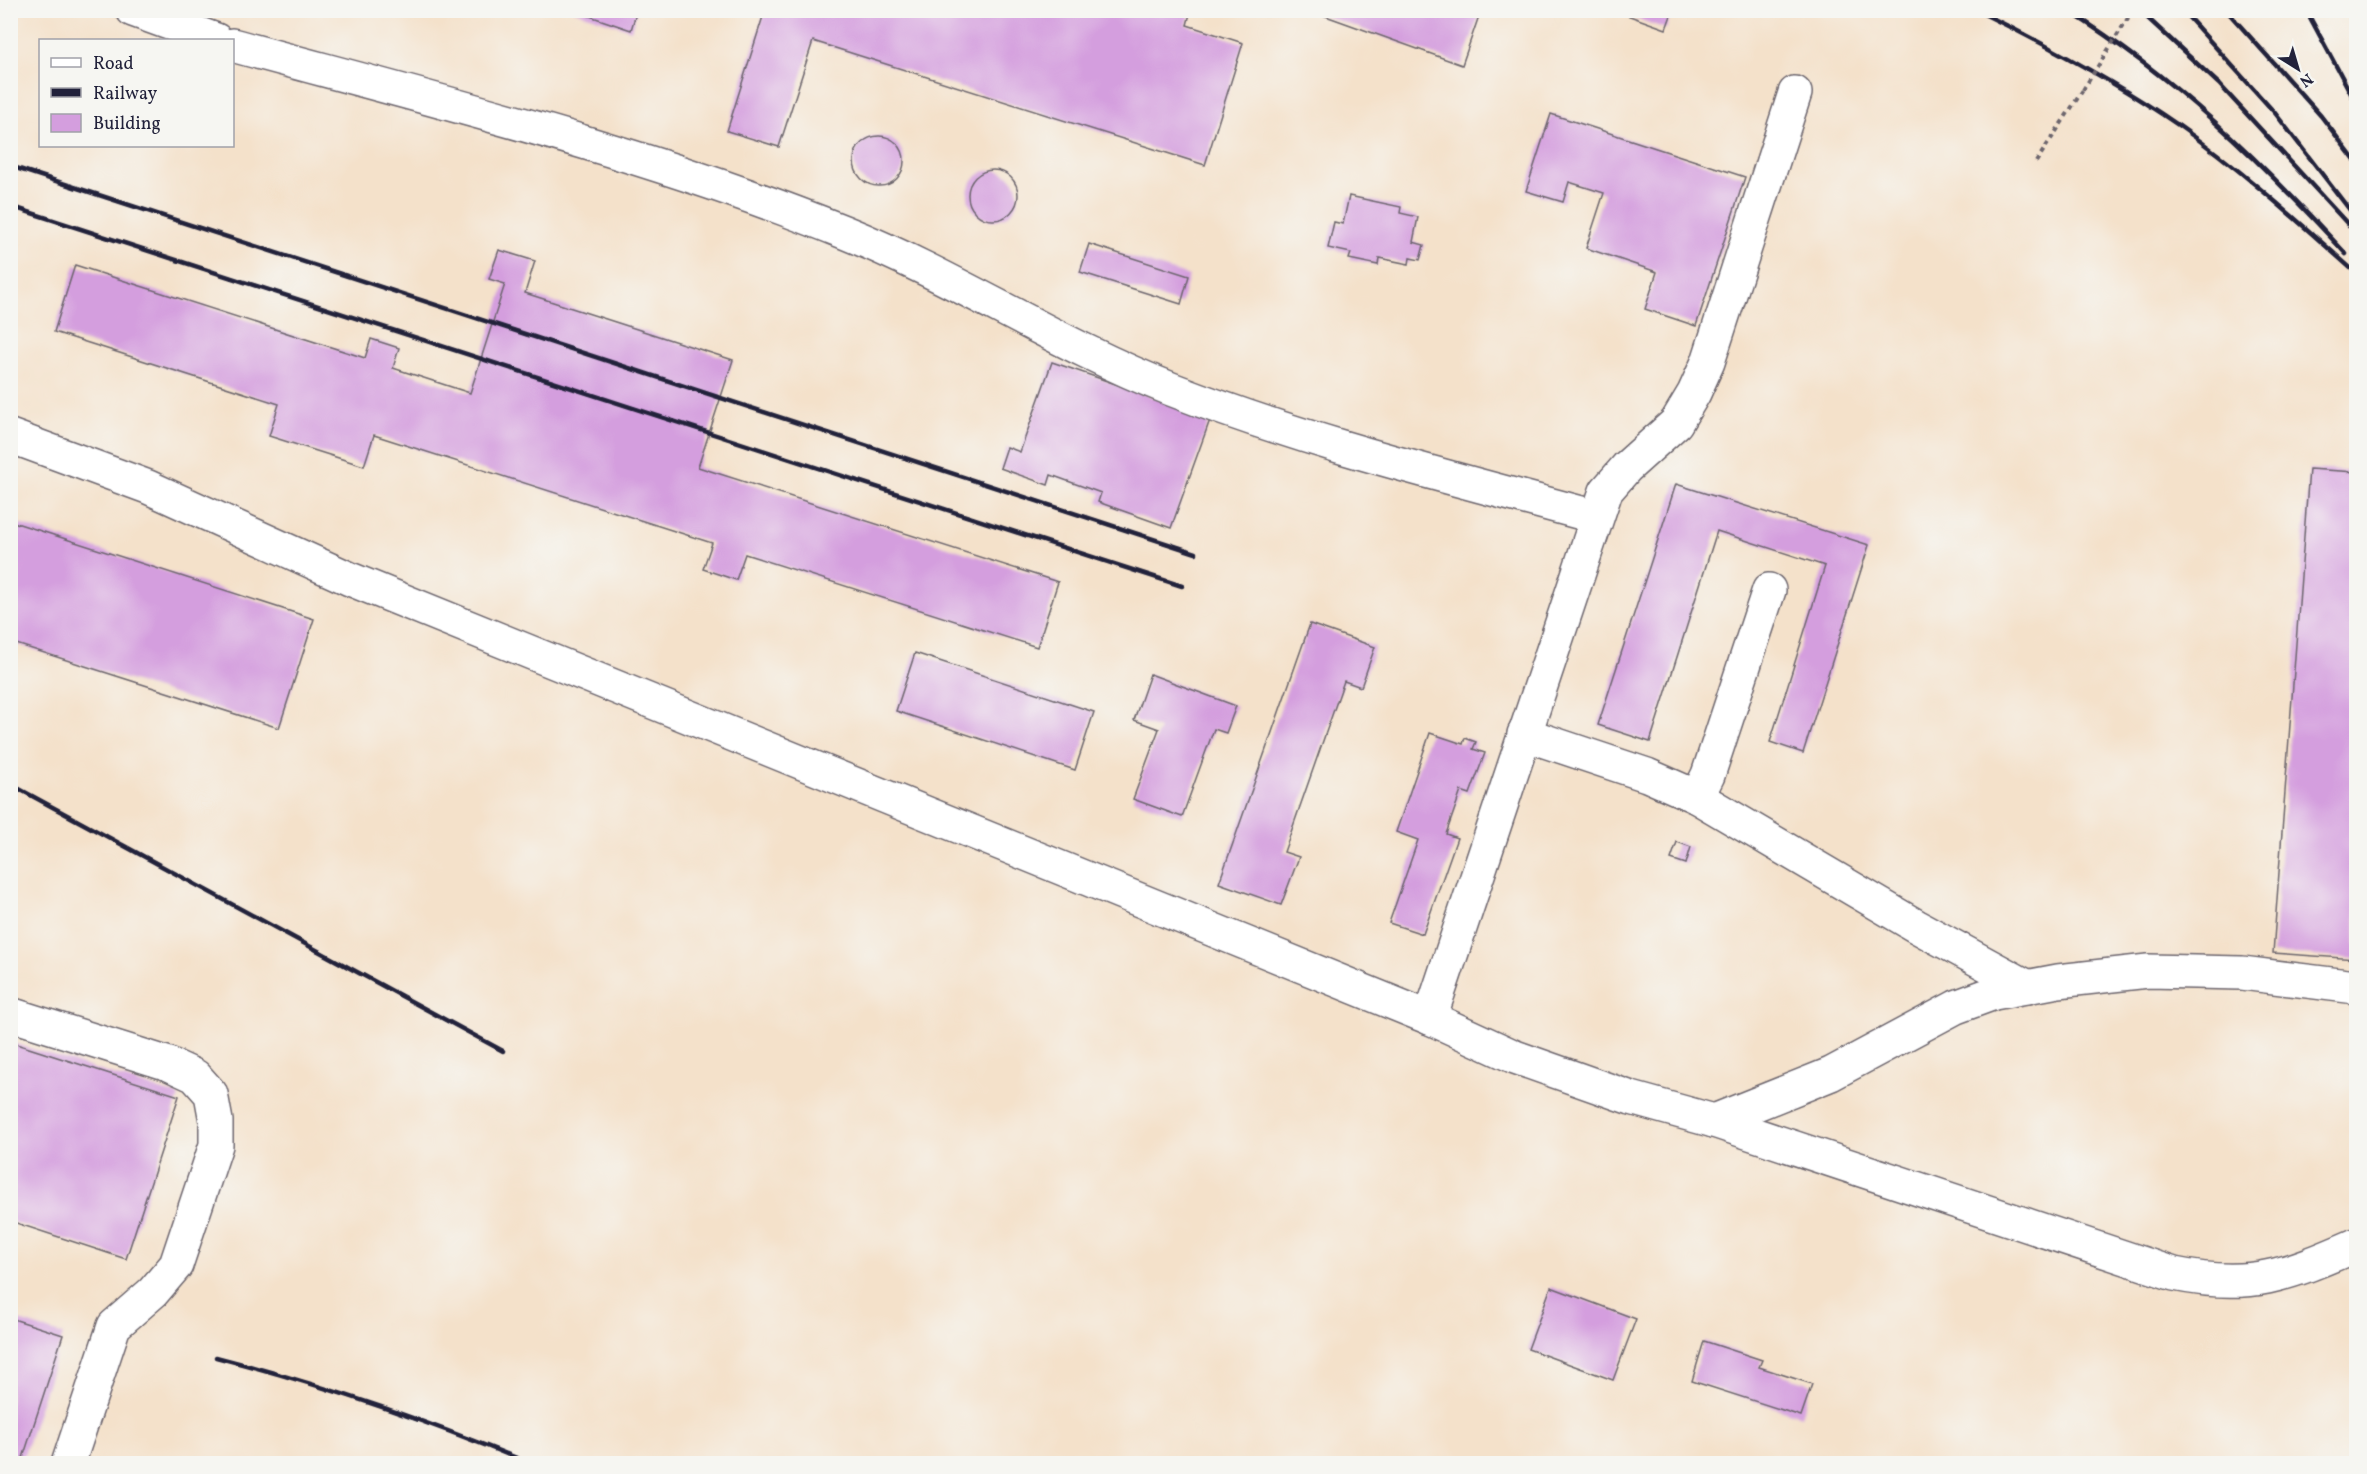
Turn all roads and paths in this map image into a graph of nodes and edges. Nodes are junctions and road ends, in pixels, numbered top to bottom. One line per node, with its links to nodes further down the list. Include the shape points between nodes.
1 (133, 10): 3 (lane)
2 (2133, 10): 6 (path, bridge)
3 (213, 39)
4 (234, 46): 8 (lane, via 625,153 846,232 1168,388 1357,452)
5 (1795, 93): 8 (lane, via 1712,351 1694,393 1676,423 1626,467 1606,491)
6 (2036, 162)
7 (10, 436): 15 (lane, via 148,488 350,579)
8 (1596, 517): 10 (lane)
9 (1769, 590): 11 (lane, via 1708,775)
10 (1524, 734): 11 (lane, via 1647,775); 15 (lane)
11 (1697, 797): 12 (lane)
12 (2028, 987): 13 (lane, via 2104,975 2192,971); 16 (lane, via 1995,993 1956,1007 1831,1074)
13 (2356, 987)
14 (10, 1014): 18 (lane, via 169,1064 195,1076 211,1094 216,1121 216,1145 176,1265 153,1292 114,1326)
15 (1430, 1018): 16 (lane, via 1558,1073)
16 (1714, 1121): 17 (lane, via 2174,1274 2211,1282 2274,1276)
17 (2356, 1245)
18 (68, 1464)

